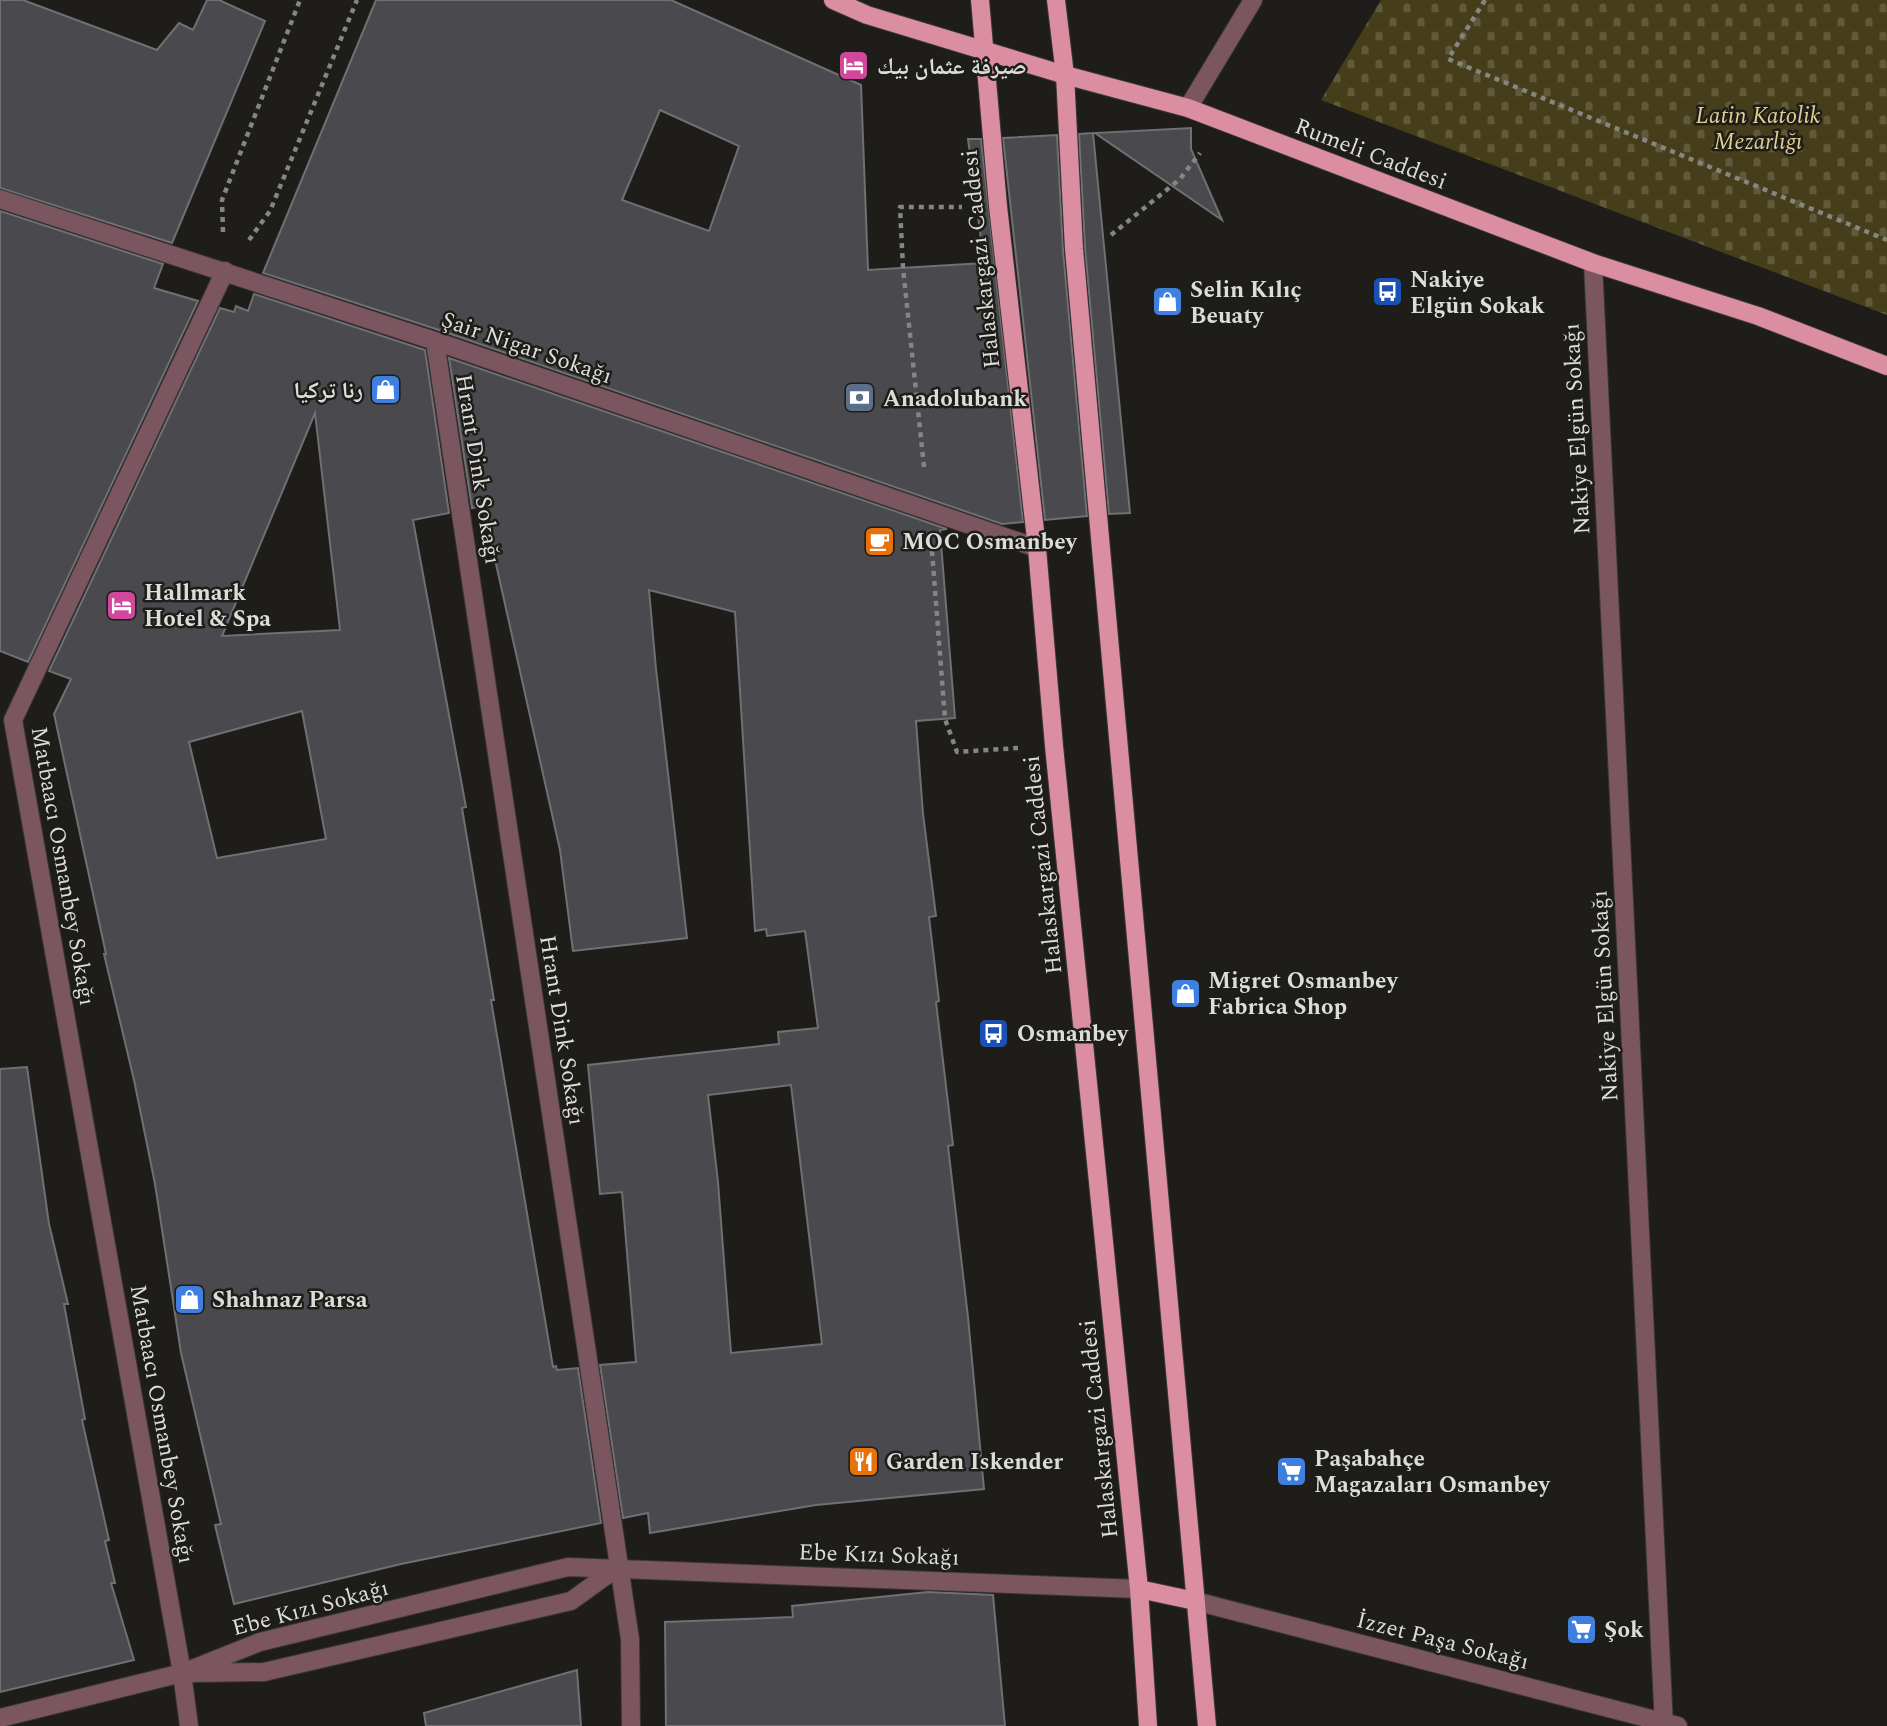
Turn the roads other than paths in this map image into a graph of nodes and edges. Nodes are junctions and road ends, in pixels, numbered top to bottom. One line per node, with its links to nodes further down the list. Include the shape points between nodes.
1 (833, 0): 5 (main road, Rumeli Caddesi)
2 (980, 0): 5 (main road, Halaskargazi Caddesi)
3 (1056, 0): 6 (main road)
4 (1253, 0): 7 (street)
5 (986, 51): 6 (main road, Rumeli Caddesi); 13 (main road, Halaskargazi Caddesi, via 998,206)
6 (1065, 75): 7 (main road, Rumeli Caddesi); 17 (main road, via 1073,249)
7 (1188, 108): 9 (main road, Rumeli Caddesi)
8 (0, 199): 10 (street, Şair Nigar Sokağı)
9 (1593, 263): 12 (main road, Rumeli Caddesi, via 1758,316); 20 (street, Nakiye Elgün Sokağı)
10 (225, 271): 11 (street, Şair Nigar Sokağı); 14 (street, Matbaacı Osmanbey Sokağı)
11 (435, 341): 13 (street, Şair Nigar Sokağı); 15 (street, Hrant Dink Sokağı)
12 (1887, 366)
13 (1037, 548): 16 (main road, Halaskargazi Caddesi)
14 (6, 717): 18 (street, Matbaacı Osmanbey Sokağı)
15 (618, 1567): 16 (street, Ebe Kızı Sokağı); 18 (street, Ebe Kızı Sokağı, via 568,1567 260,1642); 18 (street, Ebe Kızı Sokağı, via 571,1601 264,1672); 22 (street, Hrant Dink Sokağı, via 630,1639)
16 (1139, 1588): 17 (main road); 23 (main road, Halaskargazi Caddesi)
17 (1195, 1601): 20 (street, İzzet Paşa Sokağı); 24 (main road)
18 (182, 1673): 19 (street, Ebe Kızı Sokağı); 21 (street, Matbaacı Osmanbey Sokağı)
19 (0, 1718)
20 (1669, 1725)
21 (189, 1726)
22 (631, 1726)
23 (1148, 1726)
24 (1206, 1726)

